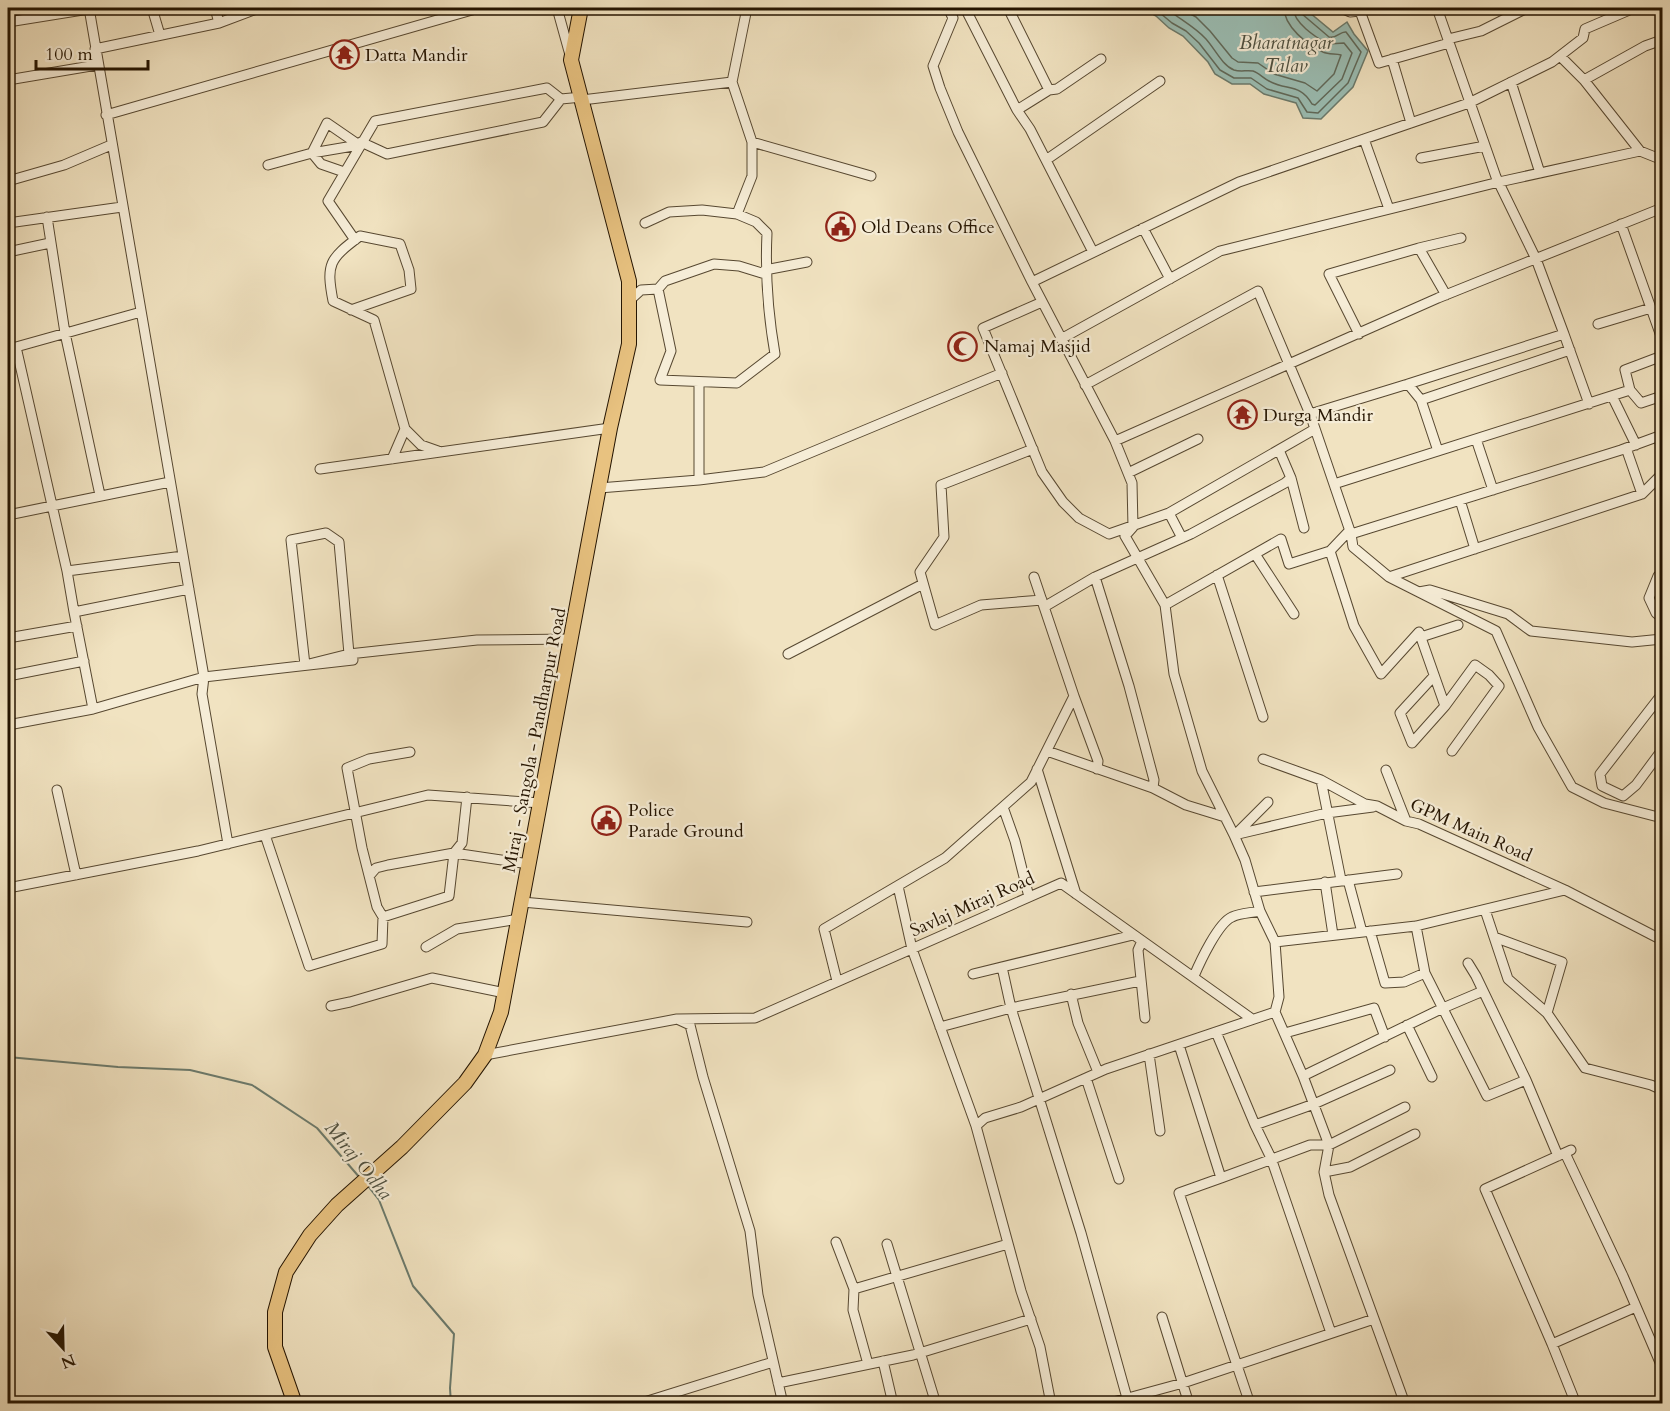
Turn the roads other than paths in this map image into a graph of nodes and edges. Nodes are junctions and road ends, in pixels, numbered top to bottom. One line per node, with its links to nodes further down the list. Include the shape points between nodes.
1 (89, 8): 19 (street); 24 (street)
2 (152, 8): 21 (street)
3 (215, 8): 20 (street)
4 (259, 8): 20 (street)
5 (479, 8): 40 (street)
6 (557, 8): 28 (street)
7 (581, 8): 8 (street); 28 (highway, Miraj - Sangola - Pandharpur Road)
8 (601, 8): 9 (street)
9 (621, 8)
10 (747, 8): 33 (street)
11 (948, 8): 77 (street, via 953,18 933,66 958,132)
12 (964, 8): 39 (street)
13 (1008, 8): 35 (street)
14 (1341, 8): 18 (street, via 1350,12)
15 (1437, 8): 23 (street)
16 (1527, 8): 23 (street, via 1480,31)
17 (1634, 8): 25 (street, via 1585,29 1583,38)
18 (1361, 9): 27 (street, via 1379,63)
19 (8, 22)
20 (219, 22): 21 (street)
21 (160, 35): 24 (street)
22 (1662, 40): 31 (street)
23 (1448, 41): 27 (street); 38 (street)
24 (95, 49): 29 (street)
25 (1560, 56): 31 (street); 34 (street)
26 (1101, 58): 35 (street, via 1058,89)
27 (1392, 59): 41 (street)
28 (571, 60): 36 (highway, Miraj - Sangola - Pandharpur Road)
29 (97, 65): 30 (street); 40 (street)
30 (8, 80)
31 (1584, 80): 47 (street)
32 (1160, 81): 50 (street)
33 (732, 82): 36 (street); 43 (street)
34 (1511, 82): 38 (street); 54 (street)
35 (1049, 90): 39 (street)
36 (582, 98): 37 (street); 80 (highway, Miraj - Sangola - Pandharpur Road, via 629,281)
37 (561, 99): 44 (street, via 543,122 387,154); 44 (street, via 547,88 375,121)
38 (1469, 103): 41 (street); 46 (street)
39 (1017, 110): 50 (street)
40 (106, 115): 45 (street)
41 (1411, 123): 42 (street)
42 (1364, 139): 60 (street); 66 (street, via 1239,182)
43 (752, 142): 55 (street); 61 (street, via 752,176)
44 (360, 144): 48 (street); 48 (street, via 327,123); 53 (street)
45 (111, 145): 56 (street); 58 (street)
46 (1485, 146): 49 (street); 57 (street)
47 (1640, 151): 51 (street, via 1660,159); 54 (street)
48 (312, 153): 52 (street); 53 (street, via 321,164)
49 (1421, 158)
50 (1046, 160): 72 (street)
51 (1662, 164)
52 (268, 165)
53 (344, 172): 68 (street, via 328,201)
54 (1540, 173): 57 (street)
55 (871, 176)
56 (8, 182)
57 (1499, 182): 60 (street); 73 (street)
58 (122, 207): 62 (street); 84 (street)
59 (1662, 208): 65 (street)
60 (1389, 209): 76 (street, via 1220,251)
61 (737, 214): 64 (street, via 669,212); 75 (street, via 756,222 767,233)
62 (47, 217): 63 (street); 69 (street)
63 (8, 223)
64 (645, 223)
65 (1621, 224): 73 (street); 82 (street)
66 (1143, 228): 72 (street); 76 (street)
67 (1461, 238): 70 (street)
68 (355, 240): 83 (street, via 335,257 328,274 333,301); 83 (street, via 360,236 400,244 411,289)
69 (50, 243): 71 (street); 86 (street)
70 (1419, 248): 79 (street); 87 (street, via 1329,274)
71 (8, 252)
72 (1093, 252): 77 (street)
73 (1536, 259): 79 (street); 88 (street)
74 (807, 262): 75 (street)
75 (765, 272): 78 (street, via 714,264 665,282); 96 (street, via 775,354 737,383)
76 (1170, 279): 89 (street)
77 (1032, 282): 81 (street)
78 (658, 289): 80 (street, via 641,290); 96 (street, via 670,351 660,380)
79 (1446, 295): 87 (street)
80 (629, 301): 105 (highway, Miraj - Sangola - Pandharpur Road, via 629,344)
81 (1042, 302): 89 (street); 95 (street, via 983,328)
82 (1651, 308): 85 (street); 90 (street)
83 (351, 310): 106 (street, via 374,320)
84 (141, 312): 86 (street); 123 (street)
85 (1598, 324)
86 (66, 333): 91 (street); 128 (street)
87 (1359, 334): 94 (street)
88 (1564, 334): 92 (street); 97 (street)
89 (1061, 339): 98 (street)
90 (1662, 339)
91 (10, 345): 130 (street)
92 (1570, 350): 102 (street); 103 (street)
93 (1662, 356): 99 (street, via 1625,370)
94 (1288, 364): 98 (street, via 1258,291); 104 (street); 111 (street)
95 (1002, 373): 113 (street); 122 (street, via 764,472)
96 (699, 382): 122 (street)
97 (1408, 384): 102 (street); 104 (street)
98 (1085, 385): 111 (street)
99 (1630, 390): 100 (street); 101 (street, via 1641,403)
100 (1612, 396): 103 (street); 112 (street)
101 (1662, 396)
102 (1421, 400): 115 (street)
103 (1589, 404): 110 (street)
104 (1310, 414): 107 (street)
105 (610, 428): 116 (street); 125 (highway, Miraj - Sangola - Pandharpur Road)
106 (405, 429): 116 (street, via 421,445); 117 (street)
107 (1315, 429): 114 (street); 124 (street)
108 (1662, 435): 112 (street)
109 (1198, 439): 119 (street)
110 (1476, 439): 115 (street); 126 (street)
111 (1115, 441): 119 (street)
112 (1631, 447): 126 (street); 127 (street)
113 (1033, 449): 133 (street, via 1042,472 1079,518 1109,534); 148 (street, via 941,485 944,537 920,572)
114 (1279, 450): 121 (street); 131 (street)
115 (1438, 451): 124 (street)
116 (441, 452): 117 (street)
117 (392, 459): 118 (street)
118 (320, 469)
119 (1128, 473): 133 (street, via 1132,483)
120 (1662, 474): 127 (street)
121 (1291, 478): 134 (street); 136 (street)
122 (699, 480): 125 (street)
123 (171, 482): 128 (street); 140 (street)
124 (1334, 484): 135 (street)
125 (599, 488): 160 (highway, Miraj - Sangola - Pandharpur Road)
126 (1493, 490): 129 (street)
127 (1642, 494): 137 (street)
128 (100, 495): 130 (street)
129 (1460, 500): 135 (street); 137 (street)
130 (52, 505): 132 (street); 142 (street)
131 (1169, 513): 133 (street); 136 (street)
132 (8, 515)
133 (1133, 527): 141 (street, via 1125,536)
134 (1304, 528)
135 (1350, 533): 138 (street); 147 (street, via 1353,547)
136 (1182, 538): 141 (street)
137 (1476, 549): 147 (street)
138 (1330, 551): 139 (street, via 1289,564 1281,539); 158 (street, via 1354,626 1381,674 1419,632)
139 (1255, 554): 144 (street); 154 (street)
140 (183, 556): 142 (street); 149 (street)
141 (1139, 557): 146 (street); 152 (street)
142 (67, 571): 153 (street)
143 (1662, 574): 155 (street, via 1649,598)
144 (1217, 575): 152 (street); 173 (street)
145 (1034, 577): 151 (street)
146 (1095, 577): 151 (street); 184 (street, via 1134,707)
147 (1389, 577): 150 (street)
148 (923, 584): 151 (street, via 935,625 981,605); 163 (street)
149 (189, 590): 153 (street); 168 (street)
150 (1419, 592): 161 (street, via 1430,590 1508,614 1531,631 1632,642); 194 (street, via 1496,632 1538,727 1572,788 1604,803)
151 (1043, 604): 170 (street)
152 (1164, 605): 193 (street, via 1174,674 1202,771)
153 (74, 612): 156 (street)
154 (1294, 614)
155 (1662, 618)
156 (77, 626): 159 (street); 164 (street)
157 (1458, 626): 158 (street)
158 (1421, 637): 166 (street)
159 (8, 638)
160 (572, 639): 162 (street, via 477,640); 188 (highway, Miraj - Sangola - Pandharpur Road)
161 (1662, 639)
162 (349, 654): 165 (street, via 352,660); 165 (street, via 339,542 326,533 291,540)
163 (788, 654)
164 (84, 661): 167 (street); 172 (street)
165 (305, 665): 168 (street)
166 (1434, 675): 171 (street); 171 (street, via 1400,713 1412,743)
167 (8, 676)
168 (204, 677): 172 (street); 198 (street, via 202,694)
169 (1662, 694): 175 (street, via 1600,774 1602,786 1623,796)
170 (1074, 696): 176 (street); 180 (street, via 1098,761)
171 (1446, 706): 177 (street, via 1475,665 1499,686)
172 (93, 709): 174 (street)
173 (1263, 717)
174 (8, 725)
175 (1662, 750)
176 (1047, 751): 180 (street); 181 (street)
177 (1452, 751)
178 (410, 752): 191 (street, via 369,759 347,768)
179 (1263, 759): 183 (street, GPM Main Road)
180 (1097, 768): 184 (street)
181 (1037, 769): 190 (street, via 1031,782); 210 (street)
182 (1386, 770): 195 (street)
183 (1321, 780): 189 (street, GPM Main Road, via 1365,804); 192 (street)
184 (1153, 788): 193 (street, via 1186,805)
185 (57, 790): 202 (street)
186 (467, 797): 188 (street); 191 (street, via 428,795); 199 (street, via 462,843)
187 (1268, 802): 197 (street)
188 (541, 803): 200 (highway, Miraj - Sangola - Pandharpur Road)
189 (1377, 806): 192 (street); 195 (street, GPM Main Road)
190 (1003, 807): 206 (street, via 945,858); 211 (street)
191 (355, 813): 196 (street); 203 (street)
192 (1327, 813): 197 (street); 204 (street)
193 (1225, 817): 197 (street)
194 (1662, 818)
195 (1406, 820): 208 (street, GPM Main Road)
196 (265, 835): 198 (street); 215 (street, via 309,966 382,944)
197 (1234, 835): 209 (street)
198 (228, 844): 202 (street)
199 (454, 853): 200 (street); 203 (street, via 376,868); 215 (street, via 450,896)
200 (530, 864): 212 (highway, Miraj - Sangola - Pandharpur Road)
201 (1397, 874): 204 (street)
202 (76, 875): 207 (street)
203 (370, 875): 215 (street)
204 (1345, 880): 205 (street); 219 (street)
205 (1325, 882): 209 (street); 221 (street)
206 (898, 886): 227 (street); 233 (street, via 824,929)
207 (8, 888)
208 (1565, 890): 213 (street); 223 (street, GPM Main Road)
209 (1254, 892): 214 (street)
210 (1076, 894): 211 (street, Savlaj Miraj Road, via 1061,883); 220 (street, Savlaj Miraj Road)
211 (1029, 897): 227 (street, Savlaj Miraj Road)
212 (522, 902): 216 (highway, Miraj - Sangola - Pandharpur Road); 217 (street)
213 (1485, 910): 218 (street); 222 (street)
214 (1260, 911): 225 (street); 232 (street, via 1227,921)
215 (383, 917)
216 (519, 919): 226 (street, via 457,929); 236 (highway, Miraj - Sangola - Pandharpur Road)
217 (747, 922)
218 (1416, 926): 219 (street); 230 (street)
219 (1366, 932): 221 (street); 230 (street, via 1385,983 1404,982)
220 (1133, 935): 224 (street, Savlaj Miraj Road); 229 (street)
221 (1333, 935): 225 (street)
222 (1494, 937): 242 (street, via 1508,979); 242 (street, via 1562,962)
223 (1662, 940)
224 (1142, 941): 232 (street, Savlaj Miraj Road); 234 (street, via 1138,950)
225 (1275, 942): 241 (street, via 1279,997)
226 (426, 947)
227 (912, 949): 233 (street, Savlaj Miraj Road); 247 (street)
228 (1468, 963): 235 (street)
229 (1002, 967): 231 (street); 239 (street)
230 (1425, 973): 240 (street)
231 (973, 974)
232 (1194, 976): 244 (street, Savlaj Miraj Road)
233 (837, 981): 245 (street, Savlaj Miraj Road, via 755,1018)
234 (1140, 981): 237 (street); 243 (street)
235 (1483, 990): 240 (street); 259 (street)
236 (505, 993): 238 (street, via 432,978); 252 (highway, Miraj - Sangola - Pandharpur Road)
237 (1071, 994): 239 (street); 255 (street)
238 (331, 1006)
239 (1011, 1008): 247 (street); 261 (street)
240 (1443, 1008): 246 (street); 259 (street, via 1487,1095)
241 (1275, 1012): 244 (street); 249 (street)
242 (1547, 1012): 260 (street, via 1585,1068)
243 (1145, 1018)
244 (1252, 1018): 248 (street)
245 (677, 1019): 252 (street, Savlaj Miraj Road); 287 (street, via 690,1025 750,1231 758,1295)
246 (1407, 1025): 250 (street); 257 (street)
247 (940, 1027): 265 (street)
248 (1216, 1032): 251 (street); 264 (street)
249 (1285, 1033): 250 (street, via 1374,1008); 256 (street)
250 (1385, 1037): 256 (street)
251 (1179, 1045): 253 (street); 272 (street)
252 (485, 1054): 294 (highway, Miraj - Sangola - Pandharpur Road, via 465,1083 337,1205 310,1235 286,1272 275,1311 275,1347)
253 (1149, 1054): 255 (street); 266 (street)
254 (1390, 1070): 262 (street)
255 (1098, 1072): 258 (street)
256 (1303, 1076): 262 (street)
257 (1432, 1077)
258 (1086, 1078): 261 (street); 273 (street)
259 (1526, 1080): 269 (street)
260 (1662, 1090)
261 (1040, 1098): 265 (street, via 985,1118); 293 (street)
262 (1314, 1104): 264 (street); 268 (street)
263 (1405, 1107): 268 (street)
264 (1255, 1125): 270 (street)
265 (976, 1126): 276 (street)
266 (1160, 1131)
267 (1415, 1134): 271 (street, via 1350,1167)
268 (1329, 1145): 270 (street, via 1310,1145); 271 (street)
269 (1565, 1153): 279 (street); 284 (street, via 1485,1190)
270 (1272, 1158): 272 (street); 283 (street)
271 (1324, 1172): 282 (street)
272 (1221, 1178): 289 (street, via 1179,1193)
273 (1119, 1179)
274 (836, 1242): 278 (street)
275 (887, 1244): 277 (street)
276 (1008, 1244): 277 (street); 281 (street)
277 (897, 1276): 278 (street); 285 (street)
278 (854, 1289): 288 (street, via 853,1310)
279 (1636, 1307): 284 (street); 290 (street)
280 (1162, 1317): 292 (street)
281 (1031, 1319): 285 (street); 299 (street)
282 (1374, 1319): 283 (street); 303 (street)
283 (1331, 1333): 289 (street)
284 (1552, 1344): 304 (street)
285 (921, 1352): 286 (street); 298 (street)
286 (883, 1361): 288 (street); 297 (street)
287 (773, 1362): 291 (street); 295 (street)
288 (868, 1364): 291 (street)
289 (1237, 1365): 292 (street); 302 (street)
290 (1662, 1367)
291 (778, 1383): 296 (street)
292 (1183, 1383): 293 (street); 301 (street)
293 (1127, 1398): 300 (street)
294 (295, 1404)
295 (638, 1404)
296 (783, 1404)
297 (893, 1404)
298 (936, 1404)
299 (1052, 1404)
300 (1106, 1404)
301 (1189, 1404)
302 (1250, 1404)
303 (1405, 1404)
304 (1576, 1404)

